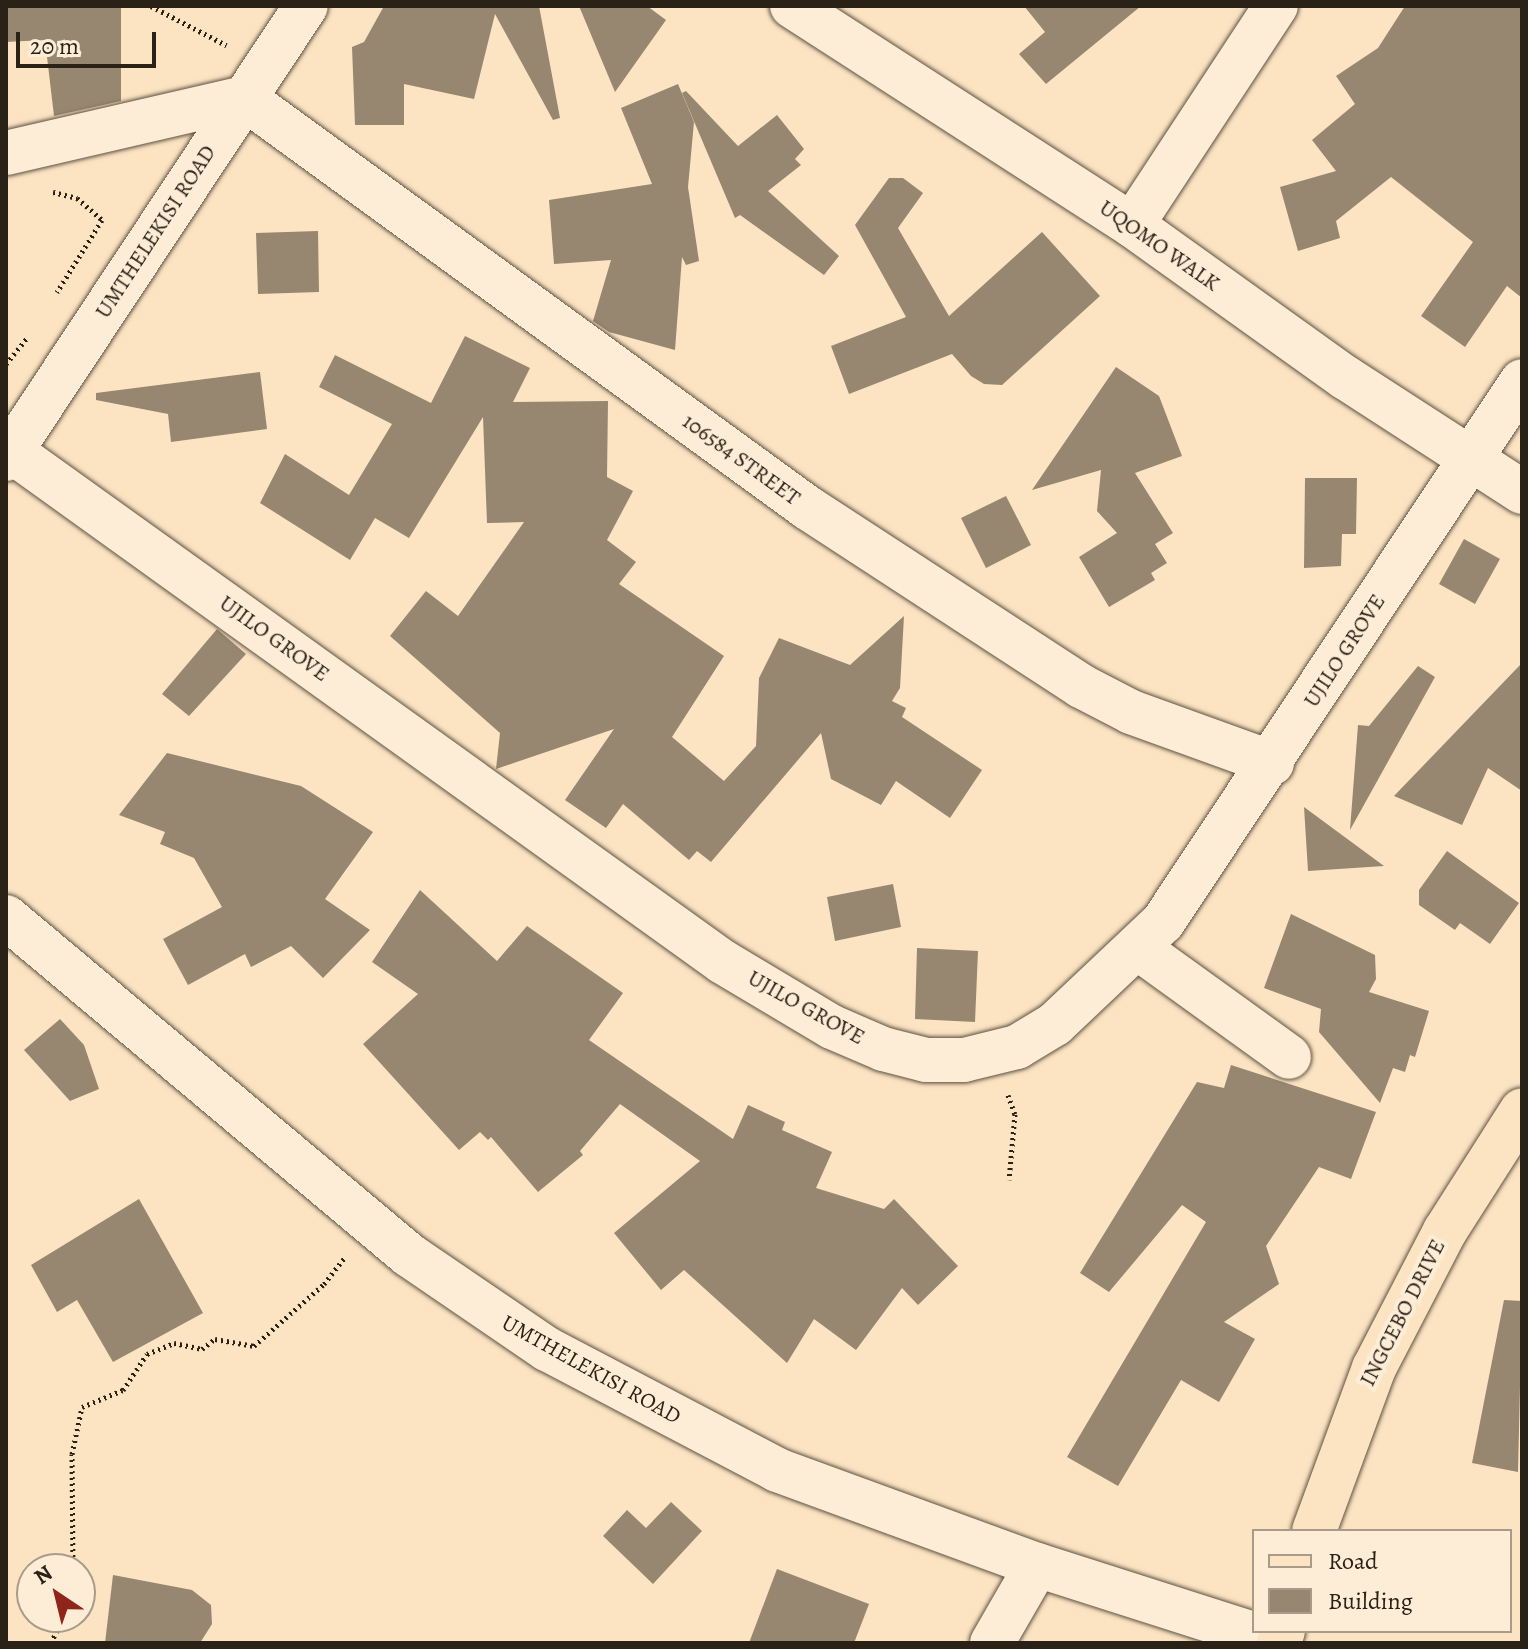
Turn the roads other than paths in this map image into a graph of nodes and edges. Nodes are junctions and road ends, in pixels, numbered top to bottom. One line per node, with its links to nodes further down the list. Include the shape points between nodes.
1 (306, 6): 4 (street, UMTHELEKISI ROAD)
2 (792, 6): 6 (street, UQOMO WALK)
3 (1276, 6): 6 (street)
4 (255, 81): 5 (street); 8 (street, UMTHELEKISI ROAD); 11 (street, 106584 STREET, via 808,508 1055,669 1131,712)
5 (16, 151)
6 (1132, 225): 9 (street, UQOMO WALK, via 1346,378)
7 (1522, 381): 9 (street, UJILO GROVE)
8 (8, 454): 13 (street, UJILO GROVE, via 723,962 832,1027 926,1060 1017,1047 1055,1024)
9 (1471, 459): 10 (street, UQOMO WALK); 11 (street, UJILO GROVE)
10 (1522, 492)
11 (1272, 763): 13 (street, UJILO GROVE, via 1163,922)
12 (6, 917): 17 (street, UMTHELEKISI ROAD, via 456,1292 662,1412 777,1470)
13 (1138, 948): 14 (street)
14 (1289, 1057)
15 (1522, 1110): 16 (main road, INGCEBO DRIVE, via 1445,1231 1374,1368)
16 (1315, 1529)
17 (1037, 1565): 18 (street, UMTHELEKISI ROAD); 19 (street)
18 (1279, 1642)
19 (992, 1643)

